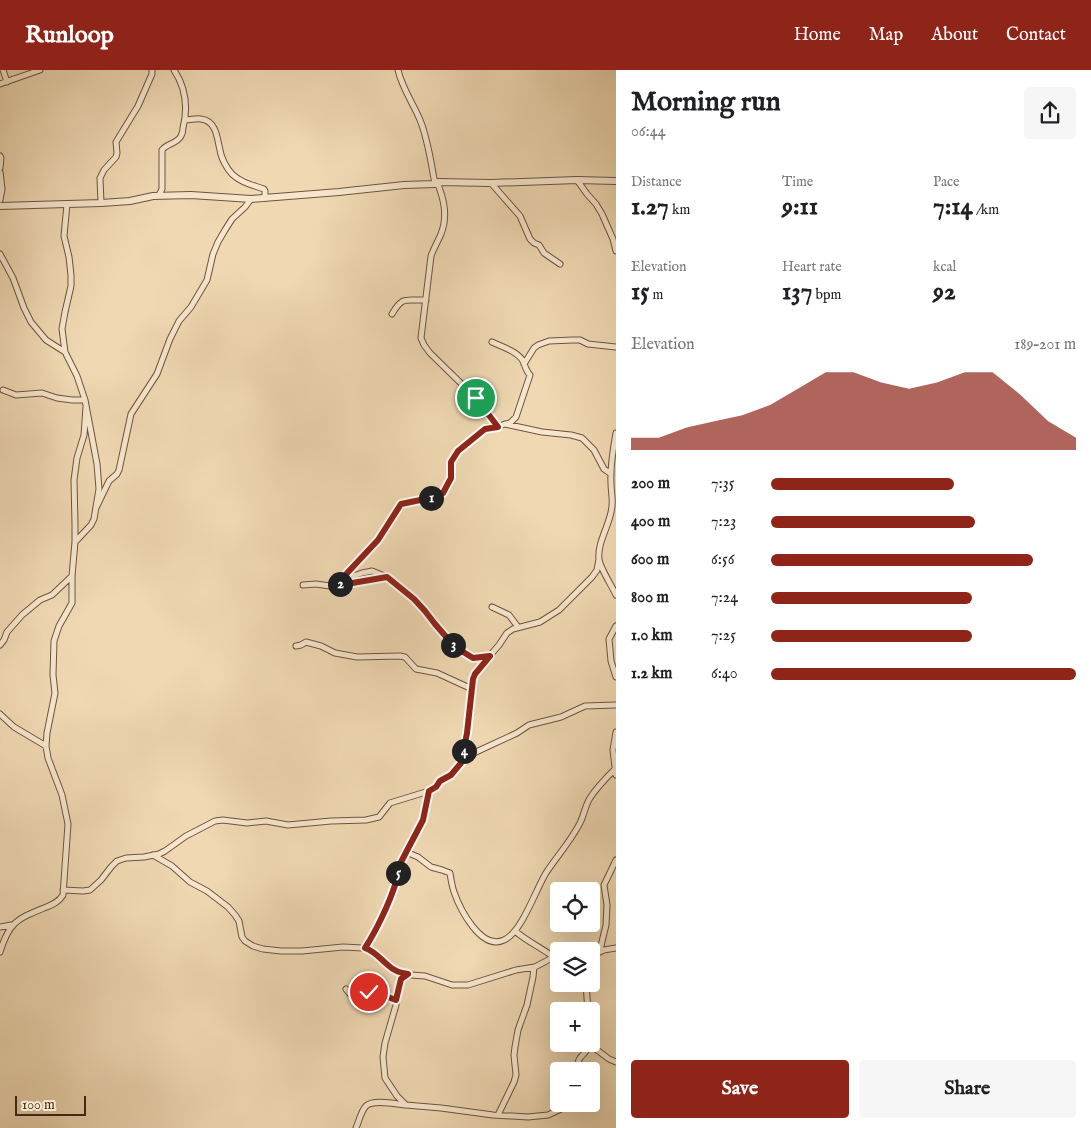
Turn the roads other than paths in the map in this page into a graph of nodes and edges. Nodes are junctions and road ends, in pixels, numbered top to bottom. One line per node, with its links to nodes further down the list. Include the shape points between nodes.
1 (3, 70): 6 (street)
2 (40, 70): 6 (street)
3 (152, 70): 20 (street, via 138,106 116,142 116,157 100,178)
4 (174, 70): 8 (street, via 182,89)
5 (398, 70): 14 (street, via 420,120)
6 (6, 82): 7 (street)
7 (0, 84)
8 (186, 120): 16 (street, via 181,136 162,150 162,189 159,195); 17 (street, via 201,119 212,125 229,171 248,184 264,189)
9 (0, 156): 10 (street)
10 (0, 168)
11 (0, 172): 19 (street)
12 (577, 180): 13 (street); 15 (street); 23 (street, via 602,214)
13 (616, 181)
14 (436, 183): 15 (street); 17 (street); 26 (street, via 442,194 445,216 431,256)
15 (491, 183): 25 (street, via 520,216 530,239)
16 (153, 196): 18 (street); 20 (street)
17 (265, 198): 18 (street)
18 (251, 199): 40 (street, via 221,236 207,280 179,321 157,374 132,414 122,463)
19 (0, 200)
20 (101, 203): 21 (street)
21 (67, 204): 22 (street); 30 (street, via 64,236 72,280 62,329)
22 (0, 206)
23 (616, 251)
24 (0, 254): 30 (street, via 31,322 46,340)
25 (560, 264)
26 (426, 300): 27 (street, via 402,301); 36 (street, via 421,341 476,398)
27 (392, 314)
28 (492, 342): 31 (street, via 510,350)
29 (616, 347): 31 (street, via 580,340 544,342 534,348)
30 (65, 352): 33 (street)
31 (524, 364): 35 (street, via 530,376 516,417)
32 (3, 390): 33 (street, via 16,395 42,393 57,398)
33 (85, 400): 34 (street)
34 (86, 407): 40 (street, via 97,464 99,488); 41 (street, via 84,435 74,480)
35 (505, 424): 36 (street); 38 (street, via 582,438)
36 (498, 427): 45 (street, via 485,429 458,451 451,462 451,478 443,493 401,504 378,540)
37 (616, 433): 38 (street)
38 (610, 474): 39 (street)
39 (614, 494): 42 (street)
40 (96, 508): 41 (street, via 93,522)
41 (75, 542): 43 (street)
42 (599, 559): 46 (street); 48 (street, via 592,577 559,610 540,622)
43 (72, 576): 50 (street, via 52,595 22,615); 58 (street, via 72,603 58,626 54,641 55,693)
44 (303, 585): 45 (street)
45 (336, 585): 52 (street, via 387,577 414,599 455,647 473,658)
46 (616, 595)
47 (492, 607): 48 (street, via 509,615)
48 (518, 627): 52 (street, via 507,633)
49 (615, 628): 53 (street, via 609,639 609,648)
50 (0, 645)
51 (296, 646): 54 (street, via 310,642 335,653 357,657 405,657 416,669 437,673)
52 (490, 656): 54 (street, via 475,674)
53 (616, 677)
54 (472, 688): 59 (street)
55 (616, 705): 59 (street, via 585,706 529,725)
56 (0, 714): 58 (street, via 14,727)
57 (616, 732): 60 (street)
58 (46, 746): 65 (street, via 68,824)
59 (461, 763): 61 (street)
60 (615, 772): 68 (street, via 596,788 589,799 580,823 545,874)
61 (429, 791): 62 (street, via 423,820); 63 (street, via 390,803 378,817 366,820 288,825 266,821 215,821)
62 (406, 852): 68 (street, via 450,874 462,909 482,937 499,942); 69 (street, via 388,903)
63 (153, 855): 65 (street, via 117,861 90,890); 69 (street, via 228,907 239,921 242,937 253,946 281,951)
64 (616, 860): 70 (street, via 604,885 606,925)
65 (64, 890): 66 (street, via 58,901)
66 (12, 925): 67 (street); 72 (street)
67 (0, 927)
68 (515, 931): 74 (street)
69 (365, 948): 77 (street, via 390,967)
70 (600, 948)
71 (616, 948): 73 (street)
72 (0, 952)
73 (600, 952)
74 (550, 954)
75 (550, 961): 76 (street)
76 (534, 967): 77 (street, via 468,985 452,985); 84 (street, via 515,1046 516,1075)
77 (408, 974): 79 (street, via 401,979)
78 (346, 988): 79 (street, via 353,996 369,992)
79 (396, 1000): 82 (street, via 383,1057 388,1084)
80 (600, 1052): 81 (street)
81 (616, 1062)
82 (406, 1105): 84 (street); 85 (street, via 369,1104)
83 (554, 1112): 84 (street, via 528,1117)
84 (498, 1116)
85 (356, 1128)

